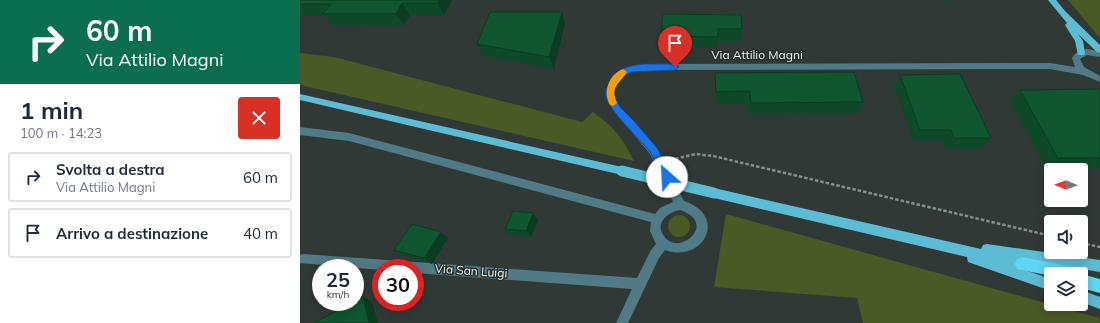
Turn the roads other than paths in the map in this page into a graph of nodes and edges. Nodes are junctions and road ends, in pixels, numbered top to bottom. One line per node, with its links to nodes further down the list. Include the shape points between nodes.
1 (1052, 0): 2 (main road)
2 (1062, 13): 3 (main road); 5 (main road, via 1079,41)
3 (1100, 50)
4 (1100, 54): 5 (street, via 1087,52)
5 (1079, 56): 6 (street, Via Attilio Magni); 7 (street, via 1078,65)
6 (1050, 66): 7 (street, Via Attilio Magni); 11 (street, Via Attilio Magni, via 630,69 615,80 610,89 610,96 617,109 654,151)
7 (1086, 73): 8 (street, Via Attilio Magni)
8 (1100, 79)
9 (300, 97): 13 (main road, bridge)
10 (300, 131): 12 (street, via 349,137)
11 (680, 205): 12 (street, via 666,208); 14 (street, via 688,206 700,215 703,230 700,237 683,248)
12 (657, 219): 14 (street, via 656,232)
13 (919, 239): 16 (main road); 17 (main road); 22 (main road)
14 (663, 244): 24 (street)
15 (303, 259): 24 (street, Via San Luigi)
16 (1022, 264): 18 (highway); 19 (highway)
17 (1100, 266)
18 (1044, 268)
19 (1044, 270)
20 (1088, 277): 21 (highway)
21 (1100, 279)
22 (1044, 283)
23 (1088, 283): 25 (highway)
24 (640, 284): 28 (street)
25 (1100, 286)
26 (1088, 299): 27 (main road)
27 (1100, 303)
28 (622, 323)

